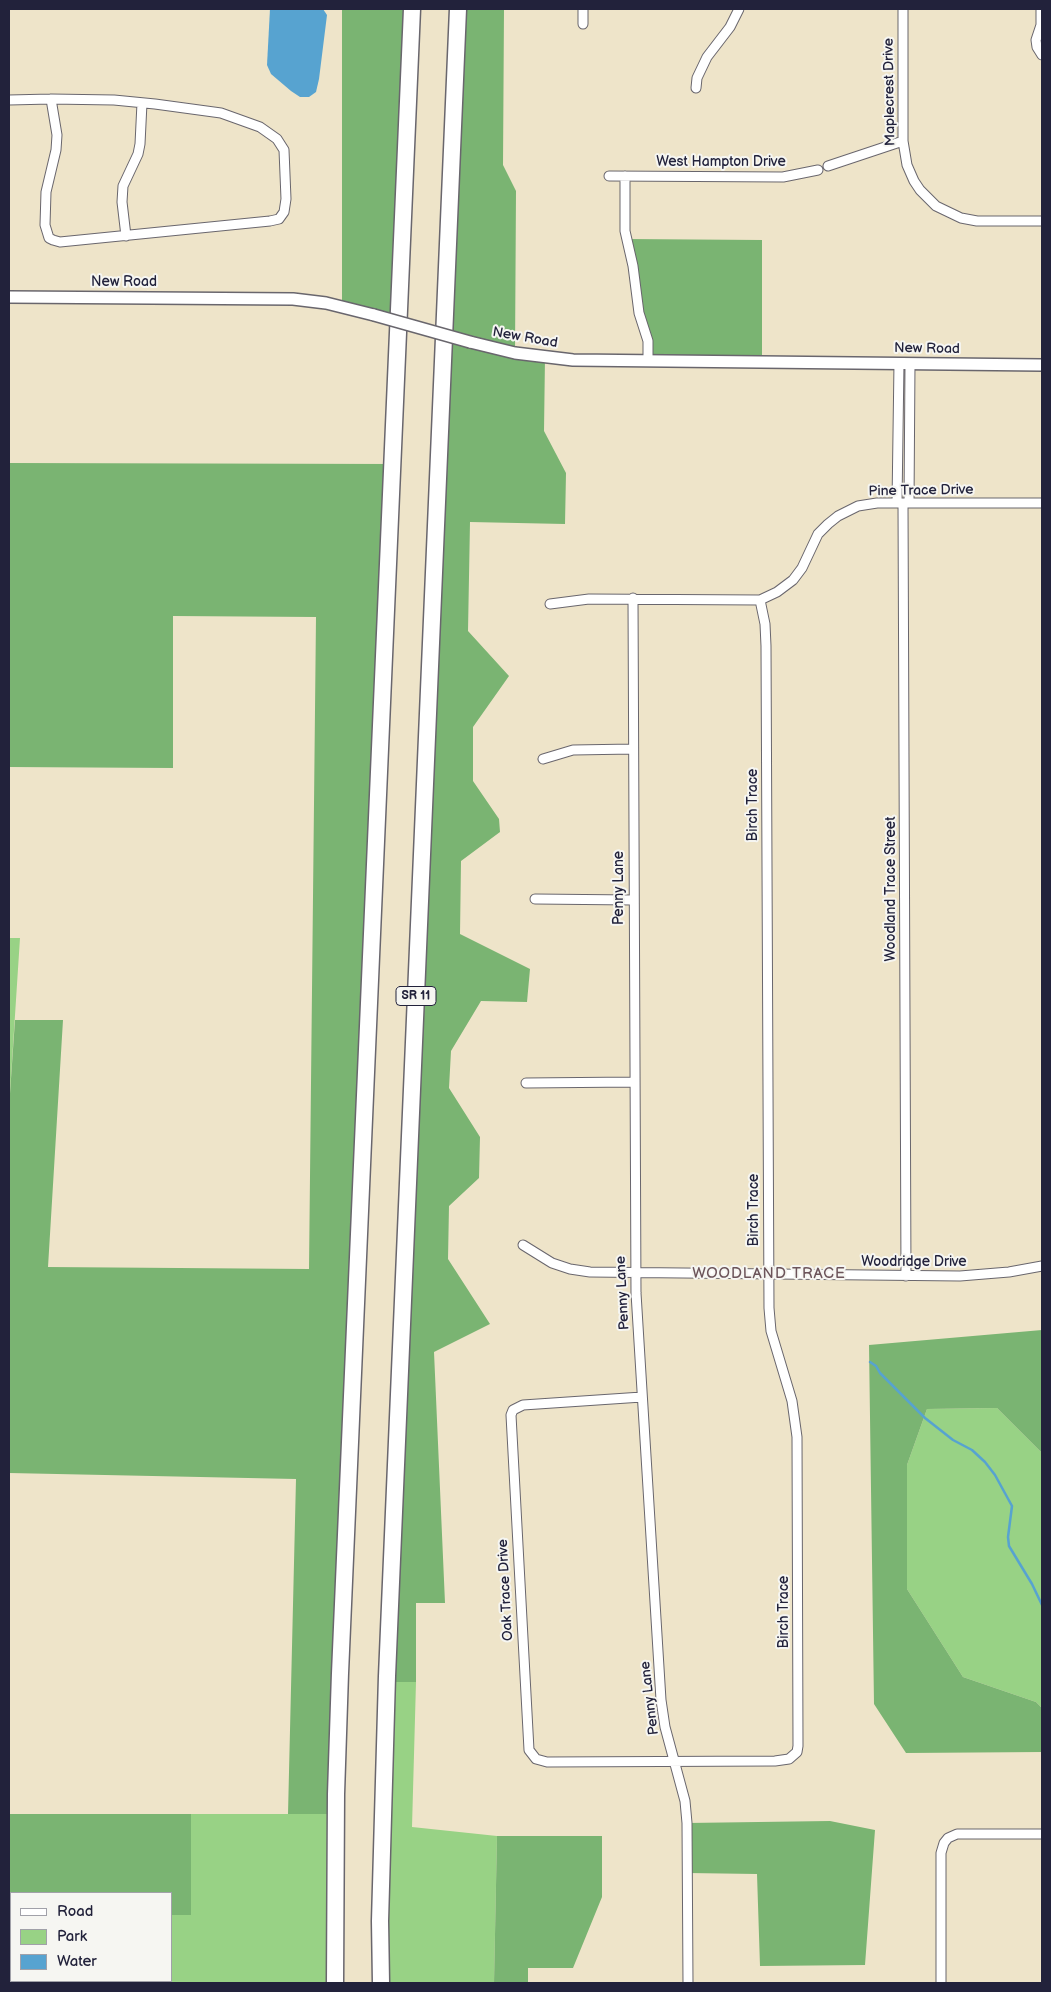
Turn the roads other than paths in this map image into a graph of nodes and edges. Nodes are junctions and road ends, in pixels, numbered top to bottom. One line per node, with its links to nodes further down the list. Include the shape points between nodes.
1 (412, 9): 43 (highway, via 340,1682)
2 (458, 9): 44 (highway, SR 11, via 386,1685)
3 (583, 9): 7 (street)
4 (739, 9): 9 (street, via 730,27 706,57)
5 (903, 9): 13 (street, Maplecrest Drive)
6 (1041, 9): 8 (street, via 1041,25 1036,40)
7 (583, 24)
8 (1042, 55)
9 (696, 88)
10 (51, 99): 11 (street); 12 (street); 19 (street, via 57,135 46,192 45,225 49,238 60,242)
11 (9, 100)
12 (142, 103): 19 (street, via 138,154 123,186); 19 (street, via 220,113 260,127 277,139 284,150 286,199 279,219)
13 (903, 141): 14 (street); 18 (street, Maplecrest Drive, via 907,165 914,181 928,199 945,212 977,221)
14 (828, 166)
15 (818, 170): 17 (street, West Hampton Drive, via 783,177)
16 (609, 176): 17 (street, West Hampton Drive)
17 (625, 176): 21 (street, via 625,231 634,266 639,313 648,341)
18 (1042, 221)
19 (126, 236)
20 (9, 297): 21 (street, New Road, bridge, via 293,299 326,303 514,353 552,358)
21 (648, 361): 22 (street, New Road)
22 (905, 363): 23 (street, New Road); 24 (street, Woodland Trace Street)
23 (1042, 365)
24 (903, 503): 25 (street, Pine Trace Drive); 27 (street, Pine Trace Drive, via 866,504 838,516 818,534 793,580); 39 (street, Woodland Trace Street)
25 (1042, 503)
26 (633, 598): 27 (street, Pine Trace Drive); 28 (street, Pine Trace Drive); 29 (street, Penny Lane)
27 (760, 600): 38 (street, Birch Trace, via 766,646)
28 (550, 604)
29 (633, 749): 30 (street, via 573,750); 32 (street, Penny Lane)
30 (543, 759)
31 (535, 900): 32 (street)
32 (633, 900): 33 (street, Penny Lane)
33 (634, 1082): 34 (street); 37 (street, Penny Lane)
34 (526, 1083)
35 (523, 1245): 37 (street, Woodridge Drive, via 552,1263 570,1269)
36 (1042, 1266): 39 (street, Woodridge Drive, via 984,1276)
37 (636, 1273): 38 (street, Woodridge Drive); 40 (street, Penny Lane)
38 (768, 1274): 39 (street, Woodridge Drive); 41 (street, Birch Trace, via 771,1331 792,1401 797,1436 798,1746 794,1756 785,1761)
39 (906, 1276)
40 (642, 1397): 41 (street, Penny Lane, via 661,1700); 41 (street, Oak Trace Drive, via 530,1404 517,1407 510,1415 528,1745 536,1759 547,1762)
41 (674, 1761): 45 (street, Penny Lane, via 685,1801 687,1823)
42 (1042, 1834): 46 (street, via 957,1834 944,1843 941,1853)
43 (335, 1983)
44 (381, 1983)
45 (688, 1983)
46 (941, 1983)

